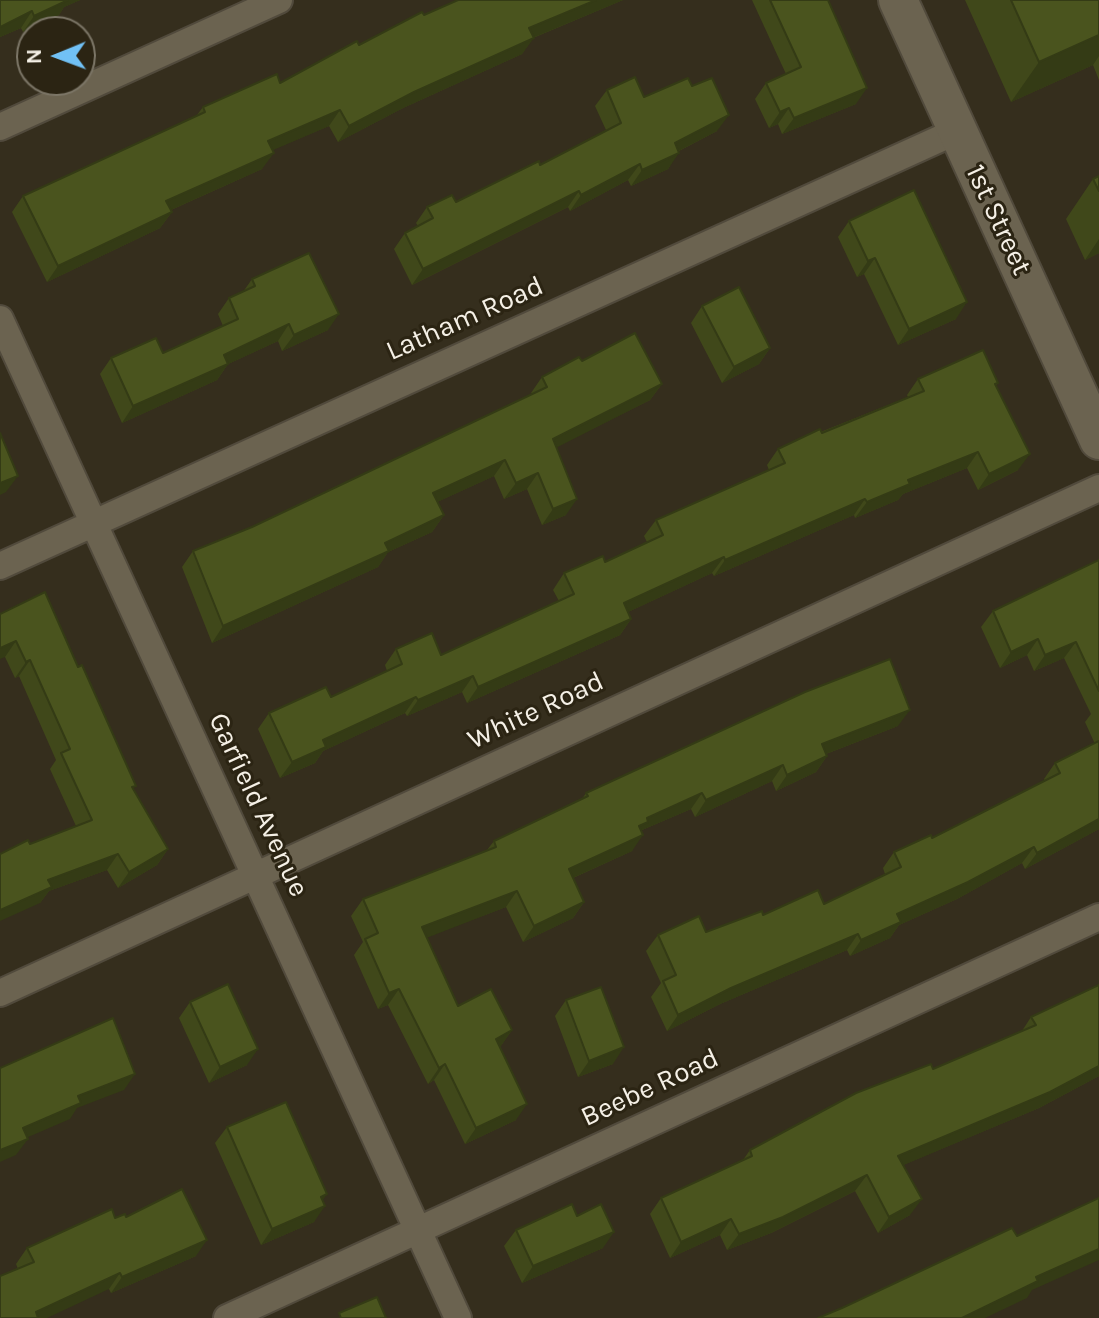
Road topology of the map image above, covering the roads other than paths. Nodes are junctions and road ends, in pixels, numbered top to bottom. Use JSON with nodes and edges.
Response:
{"nodes":[{"id":1,"x":279,"y":0,"type":"edge"},
{"id":2,"x":898,"y":0,"type":"edge"},
{"id":3,"x":0,"y":127,"type":"edge"},
{"id":4,"x":957,"y":131,"type":"junction"},
{"id":5,"x":0,"y":319,"type":"edge"},
{"id":6,"x":1099,"y":440,"type":"edge"},
{"id":7,"x":1099,"y":488,"type":"edge"},
{"id":8,"x":93,"y":524,"type":"junction"},
{"id":9,"x":0,"y":566,"type":"edge"},
{"id":10,"x":255,"y":876,"type":"junction"},
{"id":11,"x":1099,"y":917,"type":"edge"},
{"id":12,"x":0,"y":993,"type":"edge"},
{"id":13,"x":418,"y":1230,"type":"junction"},
{"id":14,"x":227,"y":1318,"type":"edge"},
{"id":15,"x":458,"y":1318,"type":"edge"}],
"edges":[{"from":1,"to":3,"type":"street"},
{"from":2,"to":4,"type":"street","name":"1st Street"},
{"from":4,"to":6,"type":"street","name":"1st Street"},
{"from":4,"to":8,"type":"street","name":"Latham Road"},
{"from":5,"to":8,"type":"street","name":"Garfield Avenue"},
{"from":7,"to":10,"type":"street","name":"White Road"},
{"from":8,"to":9,"type":"street","name":"Latham Road"},
{"from":8,"to":10,"type":"street","name":"Garfield Avenue"},
{"from":10,"to":12,"type":"street","name":"White Road"},
{"from":10,"to":13,"type":"street","name":"Garfield Avenue"},
{"from":11,"to":13,"type":"street","name":"Beebe Road"},
{"from":13,"to":14,"type":"street","name":"Beebe Road"},
{"from":13,"to":15,"type":"street","name":"Garfield Avenue"}]}
